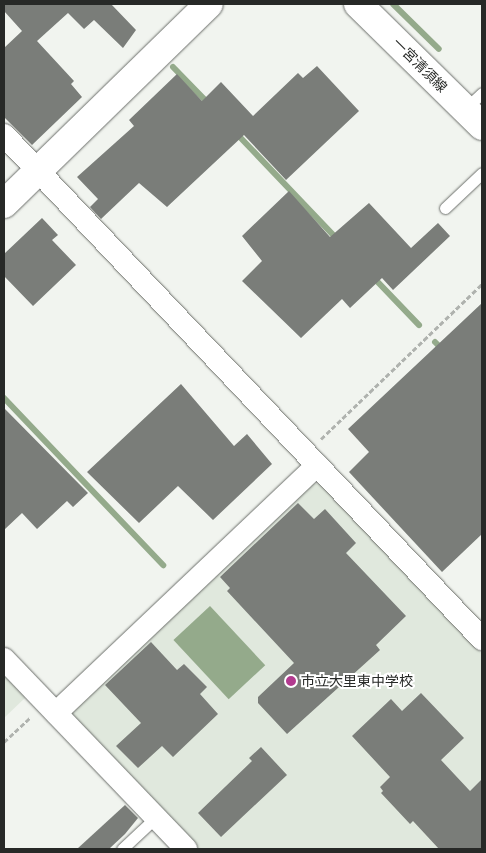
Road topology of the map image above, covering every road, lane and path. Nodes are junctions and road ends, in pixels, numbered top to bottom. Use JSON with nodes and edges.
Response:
{"nodes":[{"id":1,"x":209,"y":4,"type":"edge"},
{"id":2,"x":358,"y":4,"type":"edge"},
{"id":3,"x":476,"y":109,"type":"edge"},
{"id":4,"x":4,"y":135,"type":"edge"},
{"id":5,"x":38,"y":171,"type":"junction"},
{"id":6,"x":482,"y":173,"type":"edge"},
{"id":7,"x":4,"y":204,"type":"edge"},
{"id":8,"x":445,"y":208,"type":"dead end"},
{"id":9,"x":482,"y":284,"type":"edge"},
{"id":10,"x":312,"y":459,"type":"junction"},
{"id":11,"x":482,"y":639,"type":"edge"},
{"id":12,"x":4,"y":659,"type":"edge"},
{"id":13,"x":52,"y":710,"type":"junction"},
{"id":14,"x":4,"y":742,"type":"edge"},
{"id":15,"x":156,"y":818,"type":"junction"},
{"id":16,"x":122,"y":849,"type":"edge"},
{"id":17,"x":186,"y":849,"type":"edge"}],
"edges":[{"from":1,"to":5,"type":"street"},
{"from":2,"to":3,"type":"street","name":"一宮清須線"},
{"from":4,"to":5,"type":"street"},
{"from":5,"to":7,"type":"street"},
{"from":5,"to":10,"type":"street"},
{"from":6,"to":8,"type":"lane"},
{"from":9,"to":10,"type":"path"},
{"from":10,"to":11,"type":"street"},
{"from":10,"to":13,"type":"street"},
{"from":12,"to":13,"type":"street"},
{"from":13,"to":14,"type":"path"},
{"from":13,"to":15,"type":"street"},
{"from":15,"to":16,"type":"lane"},
{"from":15,"to":17,"type":"street"}]}
